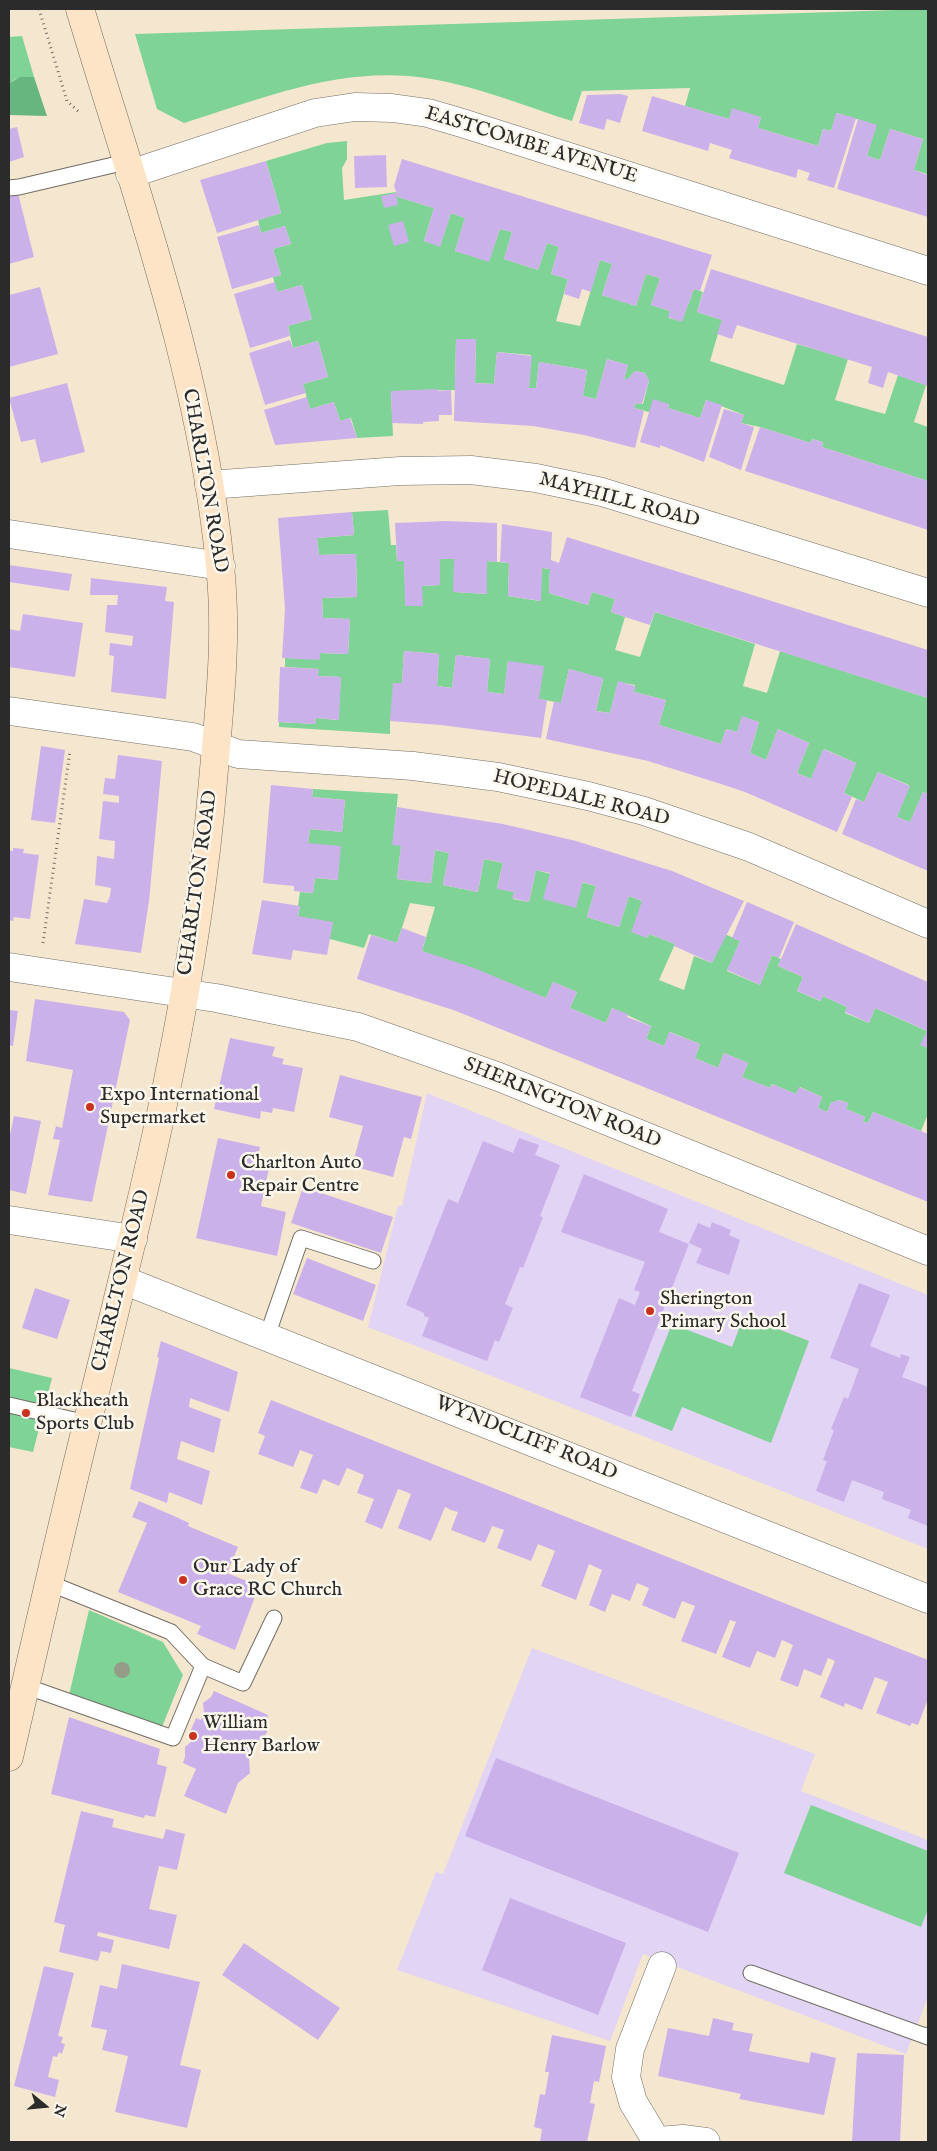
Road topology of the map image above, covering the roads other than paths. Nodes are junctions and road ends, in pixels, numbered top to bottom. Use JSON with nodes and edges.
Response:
{"nodes":[{"id":1,"x":80,"y":9,"type":"edge"},
{"id":2,"x":128,"y":168,"type":"junction"},
{"id":3,"x":9,"y":188,"type":"edge"},
{"id":4,"x":928,"y":271,"type":"edge"},
{"id":5,"x":209,"y":485,"type":"junction"},
{"id":6,"x":9,"y":534,"type":"edge"},
{"id":7,"x":220,"y":566,"type":"junction"},
{"id":8,"x":928,"y":593,"type":"edge"},
{"id":9,"x":9,"y":711,"type":"edge"},
{"id":10,"x":216,"y":746,"type":"junction"},
{"id":11,"x":928,"y":924,"type":"edge"},
{"id":12,"x":9,"y":967,"type":"edge"},
{"id":13,"x":185,"y":993,"type":"junction"},
{"id":14,"x":9,"y":1220,"type":"edge"},
{"id":15,"x":133,"y":1239,"type":"junction"},
{"id":16,"x":928,"y":1252,"type":"edge"},
{"id":17,"x":372,"y":1261,"type":"dead end"},
{"id":18,"x":123,"y":1280,"type":"junction"},
{"id":19,"x":267,"y":1336,"type":"junction"},
{"id":20,"x":9,"y":1405,"type":"edge"},
{"id":21,"x":87,"y":1423,"type":"junction"},
{"id":22,"x":49,"y":1583,"type":"junction"},
{"id":23,"x":928,"y":1599,"type":"edge"},
{"id":24,"x":274,"y":1618,"type":"dead end"},
{"id":25,"x":203,"y":1666,"type":"junction"},
{"id":26,"x":25,"y":1686,"type":"junction"},
{"id":27,"x":9,"y":1757,"type":"edge"},
{"id":28,"x":662,"y":1966,"type":"dead end"},
{"id":29,"x":751,"y":1972,"type":"dead end"},
{"id":30,"x":928,"y":2035,"type":"edge"},
{"id":31,"x":658,"y":2142,"type":"edge"},
{"id":32,"x":706,"y":2142,"type":"edge"}],
"edges":[{"from":1,"to":2,"type":"main road","name":"CHARLTON ROAD"},
{"from":2,"to":3,"type":"lane"},
{"from":2,"to":4,"type":"street","name":"EASTCOMBE AVENUE"},
{"from":2,"to":5,"type":"main road","name":"CHARLTON ROAD"},
{"from":5,"to":7,"type":"main road","name":"CHARLTON ROAD"},
{"from":5,"to":8,"type":"street","name":"MAYHILL ROAD"},
{"from":6,"to":7,"type":"street"},
{"from":7,"to":10,"type":"main road","name":"CHARLTON ROAD"},
{"from":9,"to":10,"type":"street","name":"HOPEDALE ROAD"},
{"from":10,"to":11,"type":"street","name":"HOPEDALE ROAD"},
{"from":10,"to":13,"type":"main road","name":"CHARLTON ROAD"},
{"from":12,"to":13,"type":"street","name":"SHERINGTON ROAD"},
{"from":13,"to":15,"type":"main road","name":"CHARLTON ROAD"},
{"from":13,"to":16,"type":"street","name":"SHERINGTON ROAD"},
{"from":14,"to":15,"type":"street"},
{"from":15,"to":18,"type":"main road","name":"CHARLTON ROAD"},
{"from":17,"to":19,"type":"lane"},
{"from":18,"to":19,"type":"street","name":"WYNDCLIFF ROAD"},
{"from":18,"to":21,"type":"main road","name":"CHARLTON ROAD"},
{"from":19,"to":23,"type":"street","name":"WYNDCLIFF ROAD"},
{"from":20,"to":21,"type":"lane"},
{"from":21,"to":22,"type":"main road","name":"CHARLTON ROAD"},
{"from":22,"to":25,"type":"lane"},
{"from":22,"to":26,"type":"main road","name":"CHARLTON ROAD"},
{"from":24,"to":25,"type":"lane"},
{"from":25,"to":26,"type":"lane"},
{"from":26,"to":27,"type":"main road","name":"CHARLTON ROAD"},
{"from":28,"to":31,"type":"street"},
{"from":29,"to":30,"type":"lane"},
{"from":31,"to":32,"type":"street"}]}
